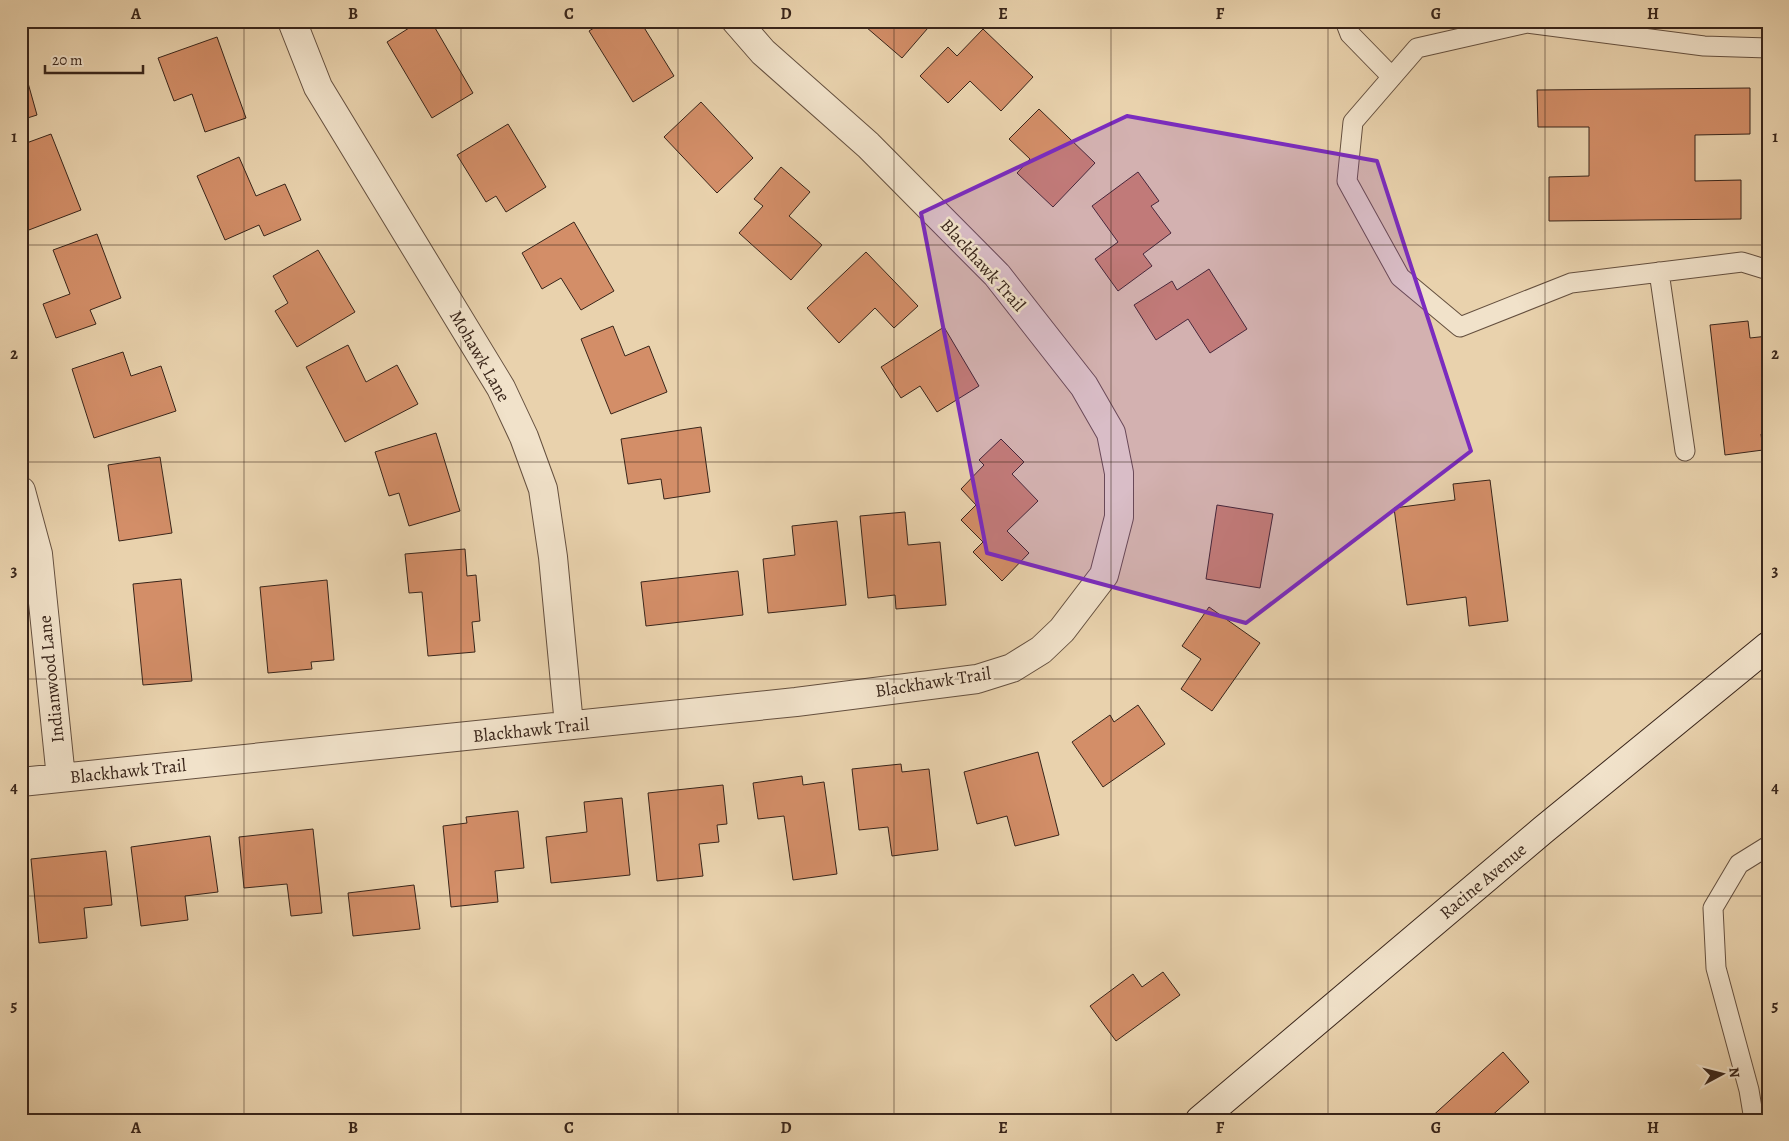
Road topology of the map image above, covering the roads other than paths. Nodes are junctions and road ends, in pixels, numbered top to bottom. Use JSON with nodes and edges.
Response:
{"nodes":[{"id":1,"x":292,"y":21,"type":"edge"},
{"id":2,"x":736,"y":21,"type":"edge"},
{"id":3,"x":1345,"y":21,"type":"edge"},
{"id":4,"x":1556,"y":24,"type":"edge"},
{"id":5,"x":1768,"y":48,"type":"edge"},
{"id":6,"x":1392,"y":77,"type":"junction"},
{"id":7,"x":1768,"y":270,"type":"edge"},
{"id":8,"x":1659,"y":272,"type":"junction"},
{"id":9,"x":1685,"y":451,"type":"dead end"},
{"id":10,"x":21,"y":491,"type":"edge"},
{"id":11,"x":1768,"y":646,"type":"edge"},
{"id":12,"x":569,"y":725,"type":"junction"},
{"id":13,"x":61,"y":778,"type":"junction"},
{"id":14,"x":21,"y":782,"type":"edge"},
{"id":15,"x":1768,"y":846,"type":"edge"},
{"id":16,"x":1200,"y":1120,"type":"edge"},
{"id":17,"x":1754,"y":1120,"type":"edge"}],
"edges":[{"from":1,"to":12,"type":"street","name":"Mohawk Lane"},
{"from":2,"to":12,"type":"street","name":"Blackhawk Trail"},
{"from":3,"to":6,"type":"lane"},
{"from":4,"to":5,"type":"lane"},
{"from":4,"to":6,"type":"lane"},
{"from":6,"to":8,"type":"lane"},
{"from":7,"to":8,"type":"lane"},
{"from":8,"to":9,"type":"lane"},
{"from":10,"to":13,"type":"street","name":"Indianwood Lane"},
{"from":11,"to":16,"type":"street","name":"Racine Avenue"},
{"from":12,"to":13,"type":"street","name":"Blackhawk Trail"},
{"from":13,"to":14,"type":"street","name":"Blackhawk Trail"},
{"from":15,"to":17,"type":"lane"}]}
